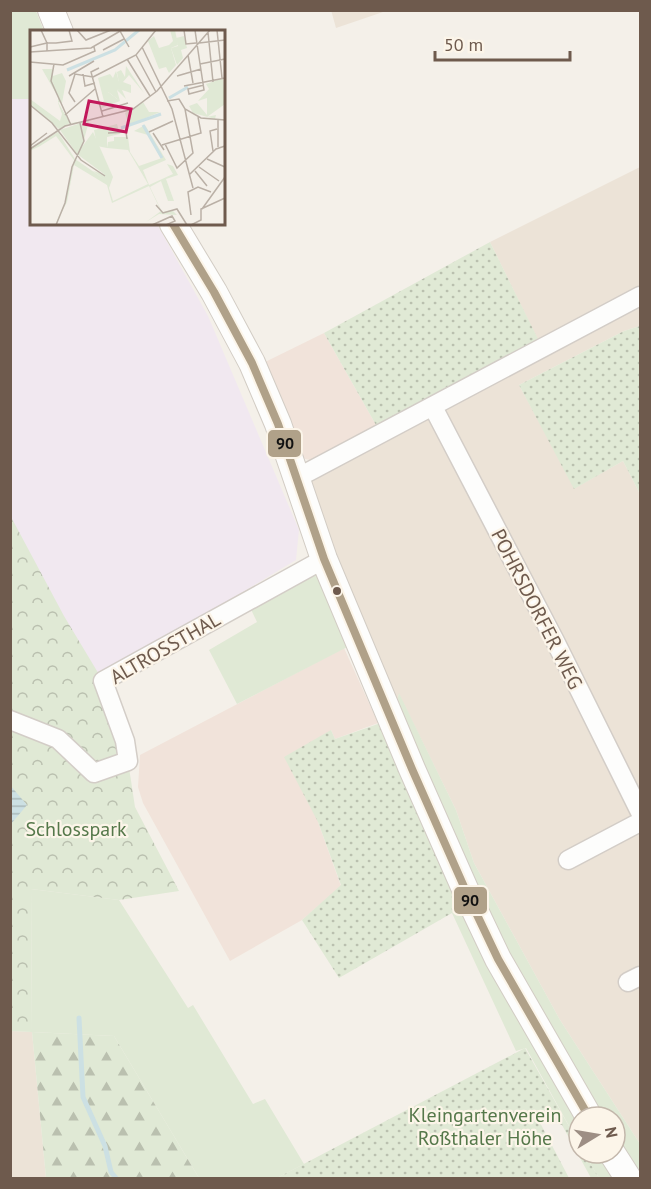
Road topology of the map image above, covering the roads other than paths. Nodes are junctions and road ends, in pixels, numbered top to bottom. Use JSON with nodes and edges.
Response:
{"nodes":[{"id":1,"x":51,"y":10,"type":"edge"},
{"id":2,"x":59,"y":30,"type":"edge"},
{"id":3,"x":174,"y":225,"type":"edge"},
{"id":4,"x":640,"y":297,"type":"edge"},
{"id":5,"x":433,"y":407,"type":"junction"},
{"id":6,"x":297,"y":478,"type":"junction"},
{"id":7,"x":324,"y":559,"type":"junction"},
{"id":8,"x":10,"y":720,"type":"edge"},
{"id":9,"x":640,"y":812,"type":"edge"},
{"id":10,"x":640,"y":822,"type":"edge"},
{"id":11,"x":568,"y":860,"type":"dead end"},
{"id":12,"x":583,"y":1105,"type":"edge"},
{"id":13,"x":619,"y":1165,"type":"edge"},
{"id":14,"x":628,"y":1179,"type":"edge"}],
"edges":[{"from":1,"to":2,"type":"street"},
{"from":3,"to":6,"type":"street"},
{"from":4,"to":5,"type":"street"},
{"from":5,"to":6,"type":"street"},
{"from":5,"to":9,"type":"street","name":"POHRSDORFER WEG"},
{"from":6,"to":7,"type":"street"},
{"from":7,"to":8,"type":"street","name":"ALTROSSTHAL"},
{"from":7,"to":12,"type":"street"},
{"from":10,"to":11,"type":"street"},
{"from":13,"to":14,"type":"street"}]}
